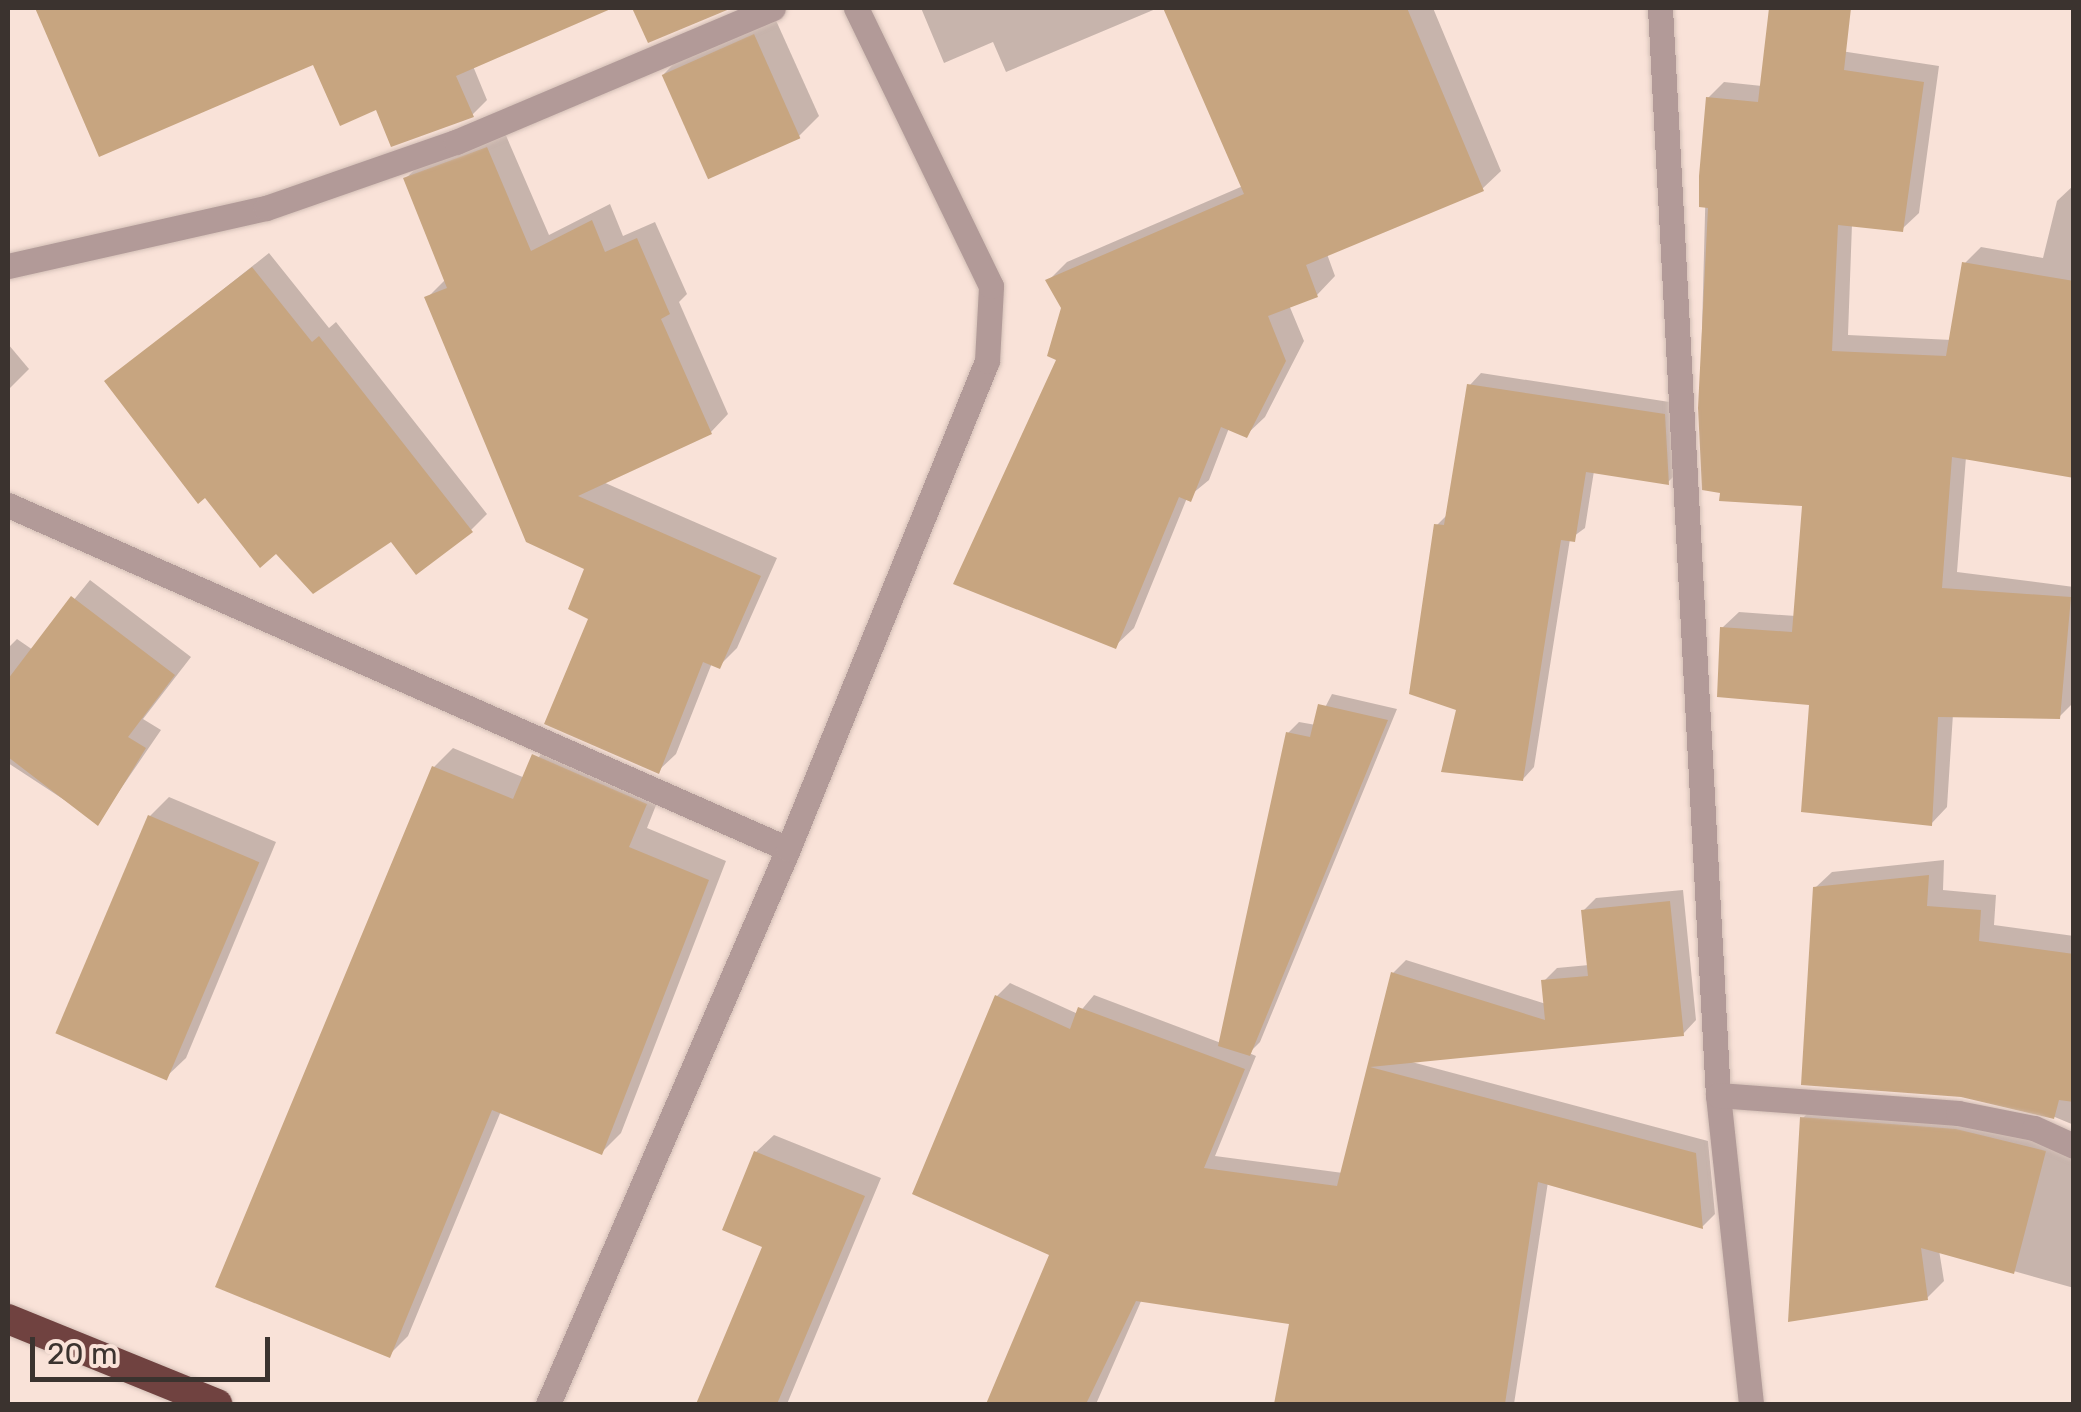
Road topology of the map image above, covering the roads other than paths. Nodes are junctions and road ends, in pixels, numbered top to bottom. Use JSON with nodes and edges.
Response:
{"nodes":[{"id":1,"x":773,"y":8,"type":"edge"},
{"id":2,"x":856,"y":8,"type":"edge"},
{"id":3,"x":1660,"y":8,"type":"edge"},
{"id":4,"x":8,"y":266,"type":"edge"},
{"id":5,"x":8,"y":505,"type":"edge"},
{"id":6,"x":788,"y":849,"type":"junction"},
{"id":7,"x":1718,"y":1094,"type":"junction"},
{"id":8,"x":2074,"y":1146,"type":"edge"},
{"id":9,"x":8,"y":1319,"type":"edge"},
{"id":10,"x":217,"y":1404,"type":"edge"},
{"id":11,"x":548,"y":1404,"type":"edge"},
{"id":12,"x":1751,"y":1404,"type":"edge"}],
"edges":[{"from":1,"to":4,"type":"street"},
{"from":2,"to":6,"type":"street"},
{"from":3,"to":7,"type":"street"},
{"from":5,"to":6,"type":"street"},
{"from":6,"to":11,"type":"street"},
{"from":7,"to":8,"type":"street"},
{"from":7,"to":12,"type":"street"},
{"from":9,"to":10,"type":"highway"}]}
